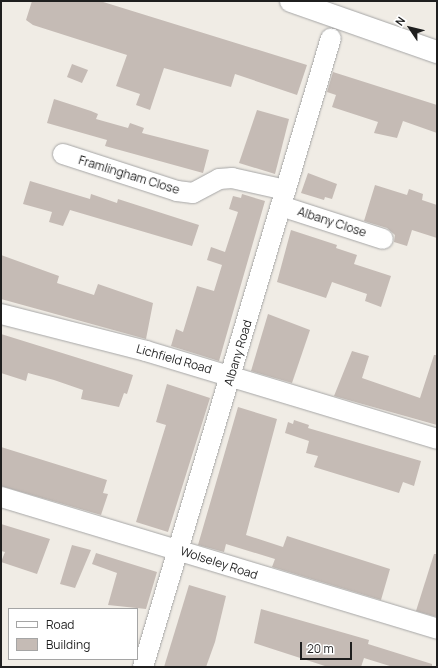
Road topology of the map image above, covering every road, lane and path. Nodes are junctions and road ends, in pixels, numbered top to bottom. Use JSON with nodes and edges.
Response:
{"nodes":[{"id":1,"x":290,"y":1,"type":"edge"},
{"id":2,"x":331,"y":38,"type":"dead end"},
{"id":3,"x":437,"y":52,"type":"edge"},
{"id":4,"x":63,"y":154,"type":"dead end"},
{"id":5,"x":284,"y":198,"type":"junction"},
{"id":6,"x":383,"y":239,"type":"dead end"},
{"id":7,"x":1,"y":314,"type":"edge"},
{"id":8,"x":231,"y":376,"type":"junction"},
{"id":9,"x":437,"y":439,"type":"edge"},
{"id":10,"x":1,"y":497,"type":"edge"},
{"id":11,"x":179,"y":550,"type":"junction"},
{"id":12,"x":437,"y":629,"type":"edge"},
{"id":13,"x":143,"y":667,"type":"edge"}],
"edges":[{"from":1,"to":3,"type":"street"},
{"from":2,"to":5,"type":"street","name":"Albany Road"},
{"from":4,"to":5,"type":"street","name":"Framlingham Close"},
{"from":5,"to":6,"type":"street","name":"Albany Close"},
{"from":5,"to":8,"type":"street","name":"Albany Road"},
{"from":7,"to":8,"type":"street","name":"Lichfield Road"},
{"from":8,"to":9,"type":"street","name":"Lichfield Road"},
{"from":8,"to":11,"type":"street","name":"Albany Road"},
{"from":10,"to":11,"type":"street","name":"Wolseley Road"},
{"from":11,"to":12,"type":"street","name":"Wolseley Road"},
{"from":11,"to":13,"type":"street","name":"Albany Road"}]}
